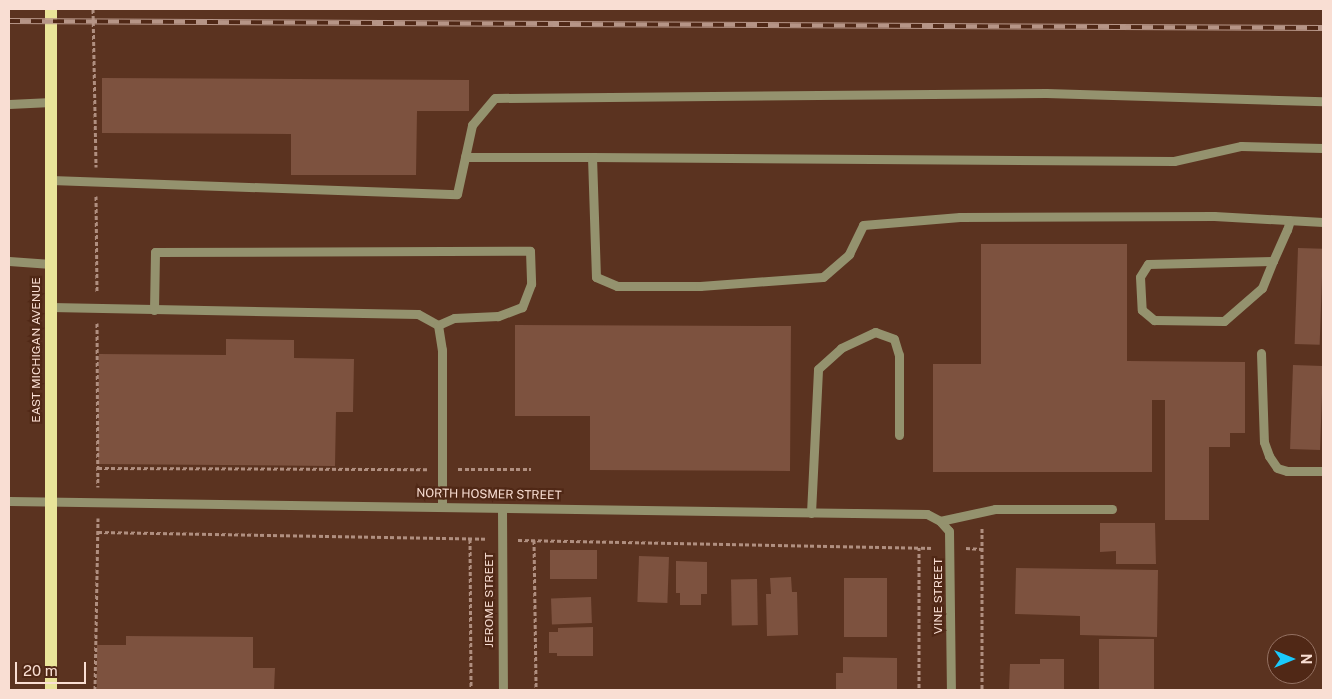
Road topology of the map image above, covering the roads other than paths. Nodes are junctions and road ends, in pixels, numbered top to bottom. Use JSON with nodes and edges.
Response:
{"nodes":[{"id":1,"x":50,"y":9,"type":"edge"},
{"id":2,"x":1323,"y":101,"type":"edge"},
{"id":3,"x":50,"y":102,"type":"junction"},
{"id":4,"x":9,"y":104,"type":"edge"},
{"id":5,"x":1323,"y":148,"type":"edge"},
{"id":6,"x":465,"y":156,"type":"junction"},
{"id":7,"x":592,"y":157,"type":"junction"},
{"id":8,"x":50,"y":180,"type":"junction"},
{"id":9,"x":1290,"y":220,"type":"junction"},
{"id":10,"x":1323,"y":222,"type":"edge"},
{"id":11,"x":9,"y":261,"type":"edge"},
{"id":12,"x":1274,"y":261,"type":"junction"},
{"id":13,"x":50,"y":264,"type":"junction"},
{"id":14,"x":51,"y":307,"type":"junction"},
{"id":15,"x":154,"y":310,"type":"junction"},
{"id":16,"x":438,"y":325,"type":"junction"},
{"id":17,"x":1261,"y":353,"type":"dead end"},
{"id":18,"x":899,"y":435,"type":"dead end"},
{"id":19,"x":1323,"y":471,"type":"edge"},
{"id":20,"x":9,"y":501,"type":"edge"},
{"id":21,"x":51,"y":502,"type":"junction"},
{"id":22,"x":442,"y":507,"type":"junction"},
{"id":23,"x":502,"y":509,"type":"junction"},
{"id":24,"x":1112,"y":509,"type":"dead end"},
{"id":25,"x":811,"y":513,"type":"junction"},
{"id":26,"x":940,"y":521,"type":"junction"},
{"id":27,"x":51,"y":690,"type":"edge"},
{"id":28,"x":503,"y":690,"type":"edge"},
{"id":29,"x":951,"y":690,"type":"edge"}],
"edges":[{"from":1,"to":3,"type":"main road","name":"EAST MICHIGAN AVENUE"},
{"from":2,"to":6,"type":"street"},
{"from":3,"to":4,"type":"street"},
{"from":3,"to":8,"type":"main road","name":"EAST MICHIGAN AVENUE"},
{"from":5,"to":7,"type":"street"},
{"from":6,"to":7,"type":"street"},
{"from":6,"to":8,"type":"street"},
{"from":7,"to":9,"type":"street"},
{"from":8,"to":13,"type":"main road","name":"EAST MICHIGAN AVENUE"},
{"from":9,"to":10,"type":"street"},
{"from":9,"to":12,"type":"street"},
{"from":11,"to":13,"type":"street"},
{"from":12,"to":12,"type":"street"},
{"from":13,"to":14,"type":"main road","name":"EAST MICHIGAN AVENUE"},
{"from":14,"to":15,"type":"street"},
{"from":14,"to":21,"type":"main road","name":"EAST MICHIGAN AVENUE"},
{"from":15,"to":16,"type":"street"},
{"from":15,"to":16,"type":"street"},
{"from":16,"to":22,"type":"street"},
{"from":17,"to":19,"type":"street"},
{"from":18,"to":25,"type":"street"},
{"from":20,"to":21,"type":"street","name":"NORTH HOSMER STREET"},
{"from":21,"to":22,"type":"street","name":"NORTH HOSMER STREET"},
{"from":21,"to":27,"type":"main road","name":"EAST MICHIGAN AVENUE"},
{"from":22,"to":23,"type":"street","name":"NORTH HOSMER STREET"},
{"from":23,"to":25,"type":"street","name":"NORTH HOSMER STREET"},
{"from":23,"to":28,"type":"street","name":"JEROME STREET"},
{"from":24,"to":26,"type":"street"},
{"from":25,"to":26,"type":"street","name":"NORTH HOSMER STREET"},
{"from":26,"to":29,"type":"street","name":"VINE STREET"}]}
